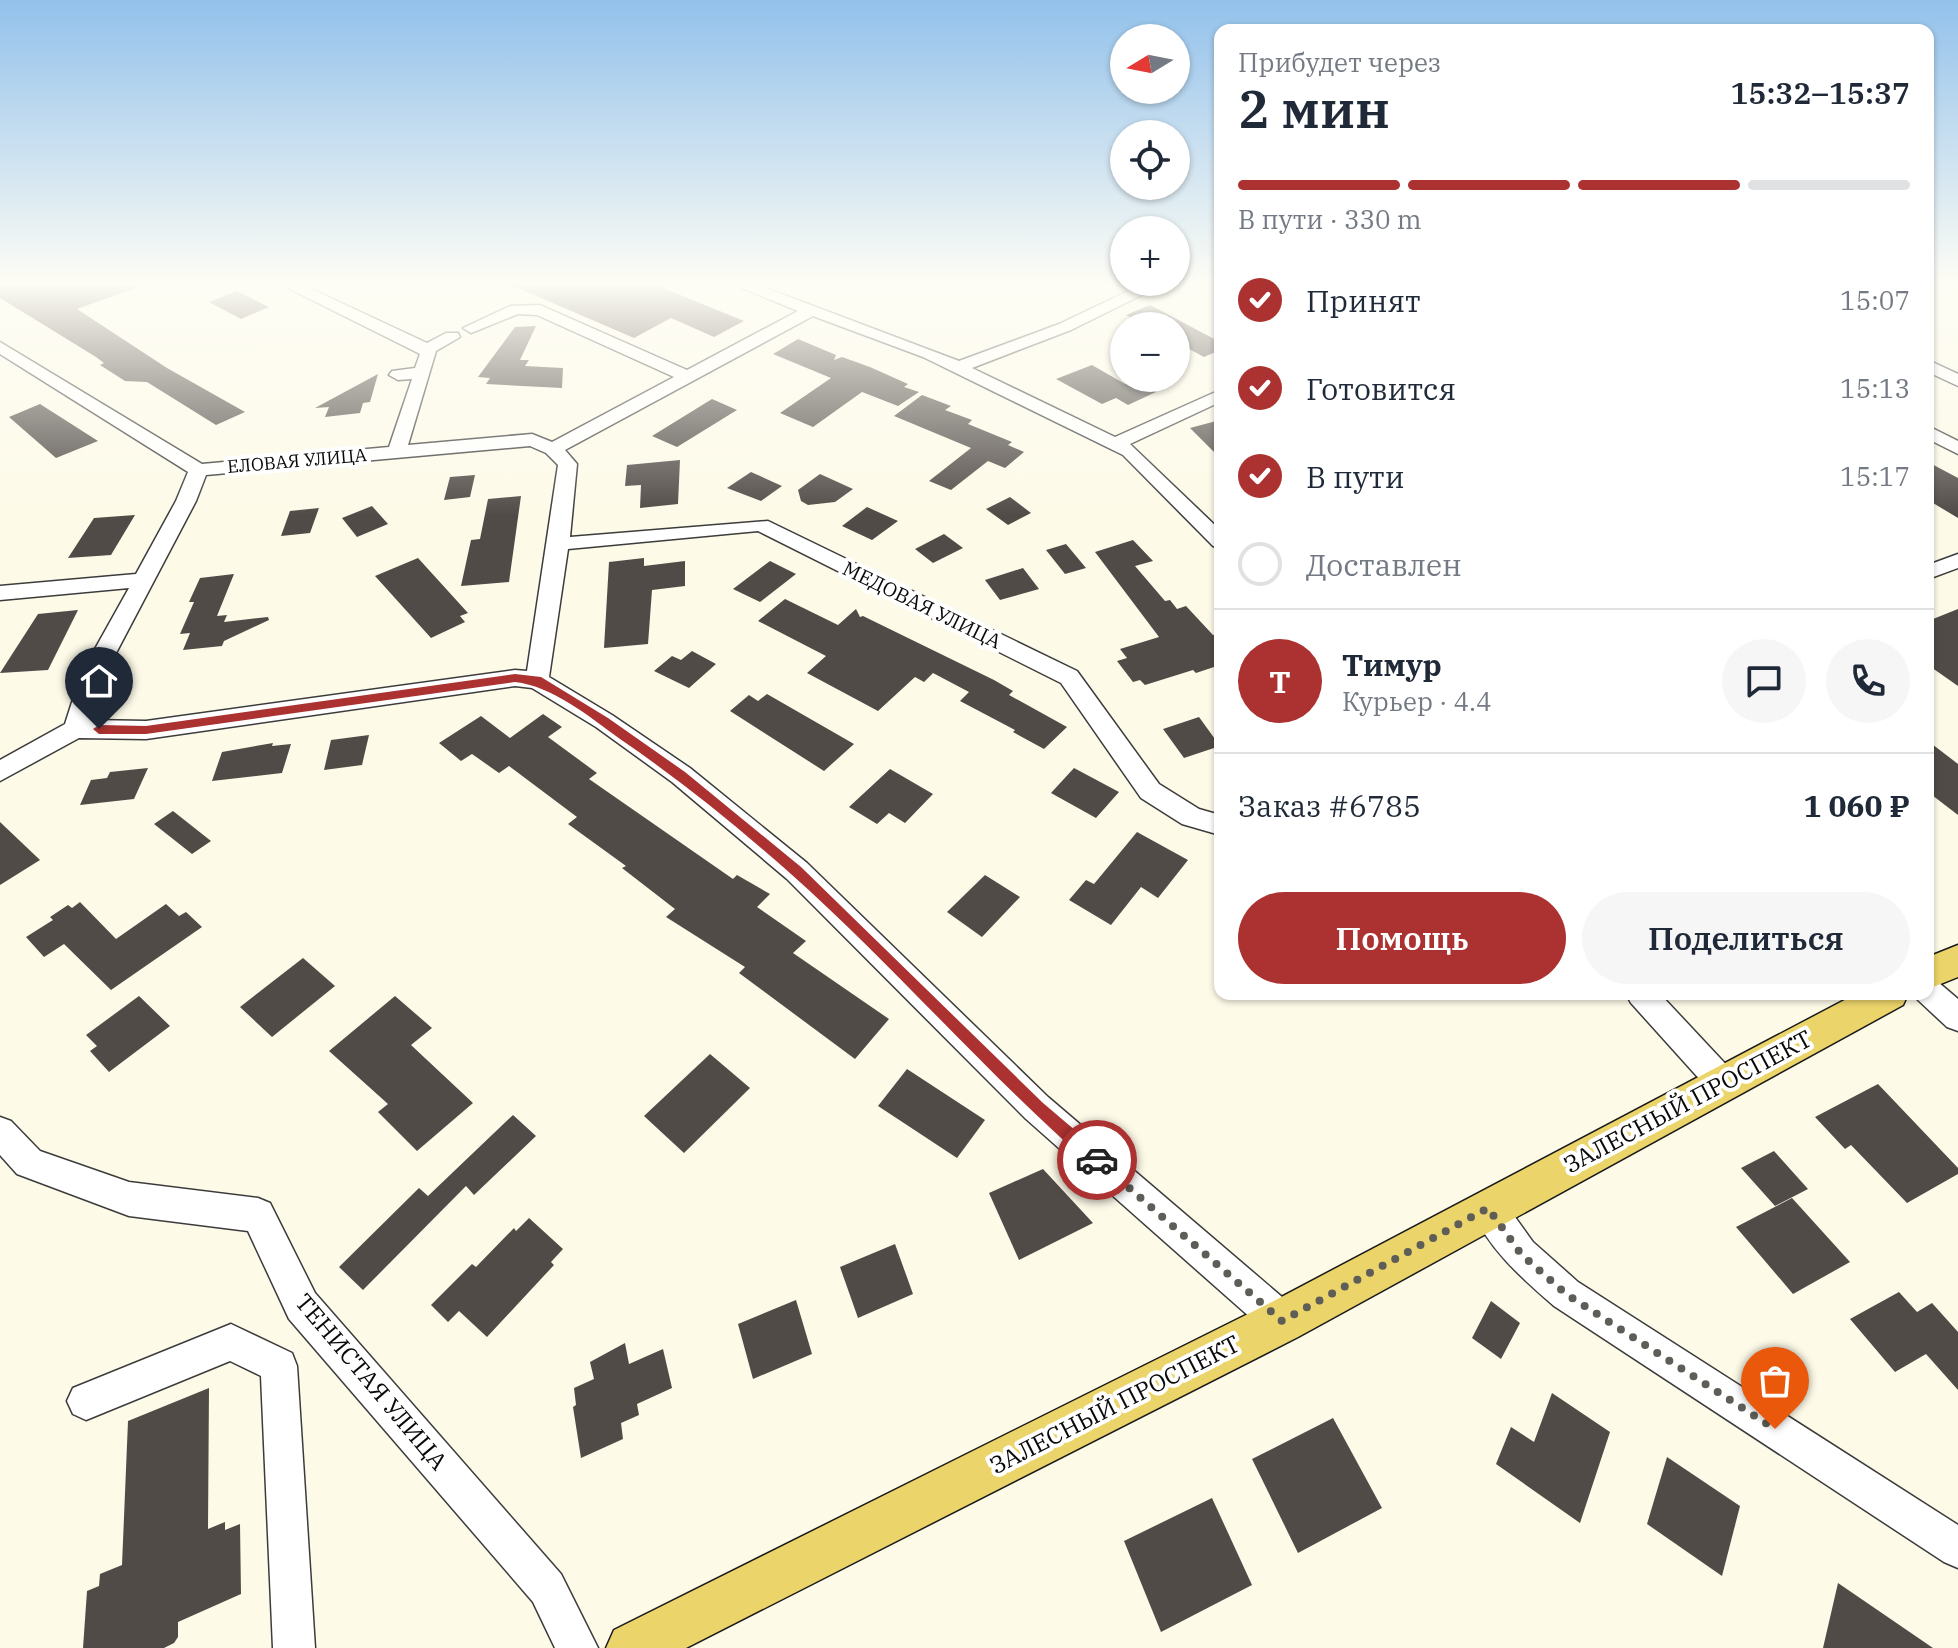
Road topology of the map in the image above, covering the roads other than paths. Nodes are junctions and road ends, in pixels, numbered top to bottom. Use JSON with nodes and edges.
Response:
{"nodes":[{"id":1,"x":24,"y":362,"type":"edge"},
{"id":2,"x":426,"y":362,"type":"edge"},
{"id":3,"x":654,"y":362,"type":"edge"},
{"id":4,"x":719,"y":362,"type":"edge"},
{"id":5,"x":947,"y":362,"type":"edge"},
{"id":6,"x":972,"y":362,"type":"edge"},
{"id":7,"x":958,"y":367,"type":"junction"},
{"id":8,"x":1934,"y":368,"type":"edge"},
{"id":9,"x":423,"y":373,"type":"junction"},
{"id":10,"x":398,"y":375,"type":"dead end"},
{"id":11,"x":690,"y":378,"type":"junction"},
{"id":12,"x":1958,"y":381,"type":"edge"},
{"id":13,"x":415,"y":398,"type":"junction"},
{"id":14,"x":1214,"y":398,"type":"edge"},
{"id":15,"x":389,"y":399,"type":"dead end"},
{"id":16,"x":1934,"y":435,"type":"edge"},
{"id":17,"x":1115,"y":444,"type":"junction"},
{"id":18,"x":1958,"y":448,"type":"edge"},
{"id":19,"x":553,"y":449,"type":"junction"},
{"id":20,"x":397,"y":452,"type":"junction"},
{"id":21,"x":198,"y":470,"type":"junction"},
{"id":22,"x":1214,"y":536,"type":"edge"},
{"id":23,"x":559,"y":544,"type":"junction"},
{"id":24,"x":1958,"y":561,"type":"edge"},
{"id":25,"x":1934,"y":570,"type":"edge"},
{"id":26,"x":141,"y":580,"type":"junction"},
{"id":27,"x":0,"y":593,"type":"edge"},
{"id":28,"x":537,"y":680,"type":"junction"},
{"id":29,"x":75,"y":729,"type":"junction"},
{"id":30,"x":0,"y":772,"type":"edge"},
{"id":31,"x":1214,"y":823,"type":"edge"},
{"id":32,"x":1958,"y":960,"type":"edge"},
{"id":33,"x":1934,"y":971,"type":"edge"},
{"id":34,"x":1934,"y":996,"type":"edge"},
{"id":35,"x":1647,"y":1000,"type":"edge"},
{"id":36,"x":1879,"y":1000,"type":"edge"},
{"id":37,"x":1958,"y":1018,"type":"edge"},
{"id":38,"x":1723,"y":1083,"type":"junction"},
{"id":39,"x":0,"y":1132,"type":"edge"},
{"id":40,"x":1488,"y":1208,"type":"junction"},
{"id":41,"x":1282,"y":1321,"type":"junction"},
{"id":42,"x":86,"y":1401,"type":"dead end"},
{"id":43,"x":1958,"y":1548,"type":"edge"},
{"id":44,"x":677,"y":1637,"type":"edge"},
{"id":45,"x":294,"y":1648,"type":"edge"},
{"id":46,"x":577,"y":1648,"type":"edge"},
{"id":47,"x":632,"y":1648,"type":"edge"}],
"edges":[{"from":1,"to":21,"type":"street"},
{"from":2,"to":9,"type":"street"},
{"from":3,"to":11,"type":"street"},
{"from":4,"to":11,"type":"street"},
{"from":5,"to":7,"type":"street"},
{"from":6,"to":7,"type":"street"},
{"from":7,"to":17,"type":"street"},
{"from":8,"to":12,"type":"street"},
{"from":9,"to":10,"type":"street"},
{"from":9,"to":13,"type":"street"},
{"from":11,"to":19,"type":"street"},
{"from":13,"to":15,"type":"street"},
{"from":13,"to":20,"type":"street"},
{"from":14,"to":17,"type":"street"},
{"from":16,"to":18,"type":"street"},
{"from":17,"to":22,"type":"street"},
{"from":19,"to":20,"type":"street","name":"ЕЛОВАЯ УЛИЦА"},
{"from":19,"to":23,"type":"street"},
{"from":20,"to":21,"type":"street","name":"ЕЛОВАЯ УЛИЦА"},
{"from":21,"to":26,"type":"street"},
{"from":23,"to":28,"type":"street"},
{"from":23,"to":31,"type":"street","name":"МЕДОВАЯ УЛИЦА"},
{"from":24,"to":25,"type":"street"},
{"from":26,"to":27,"type":"street"},
{"from":26,"to":29,"type":"street"},
{"from":28,"to":29,"type":"street"},
{"from":28,"to":41,"type":"street"},
{"from":29,"to":30,"type":"street"},
{"from":32,"to":33,"type":"main road"},
{"from":34,"to":37,"type":"street"},
{"from":35,"to":38,"type":"street"},
{"from":36,"to":38,"type":"main road","name":"ЗАЛЕСНЫЙ ПРОСПЕКТ"},
{"from":38,"to":40,"type":"main road","name":"ЗАЛЕСНЫЙ ПРОСПЕКТ"},
{"from":39,"to":46,"type":"street","name":"ТЕНИСТАЯ УЛИЦА"},
{"from":40,"to":41,"type":"main road","name":"ЗАЛЕСНЫЙ ПРОСПЕКТ"},
{"from":40,"to":43,"type":"street"},
{"from":41,"to":44,"type":"main road","name":"ЗАЛЕСНЫЙ ПРОСПЕКТ"},
{"from":42,"to":45,"type":"street"},
{"from":44,"to":47,"type":"main road","name":"ЗАЛЕСНЫЙ ПРОСПЕКТ"}]}
